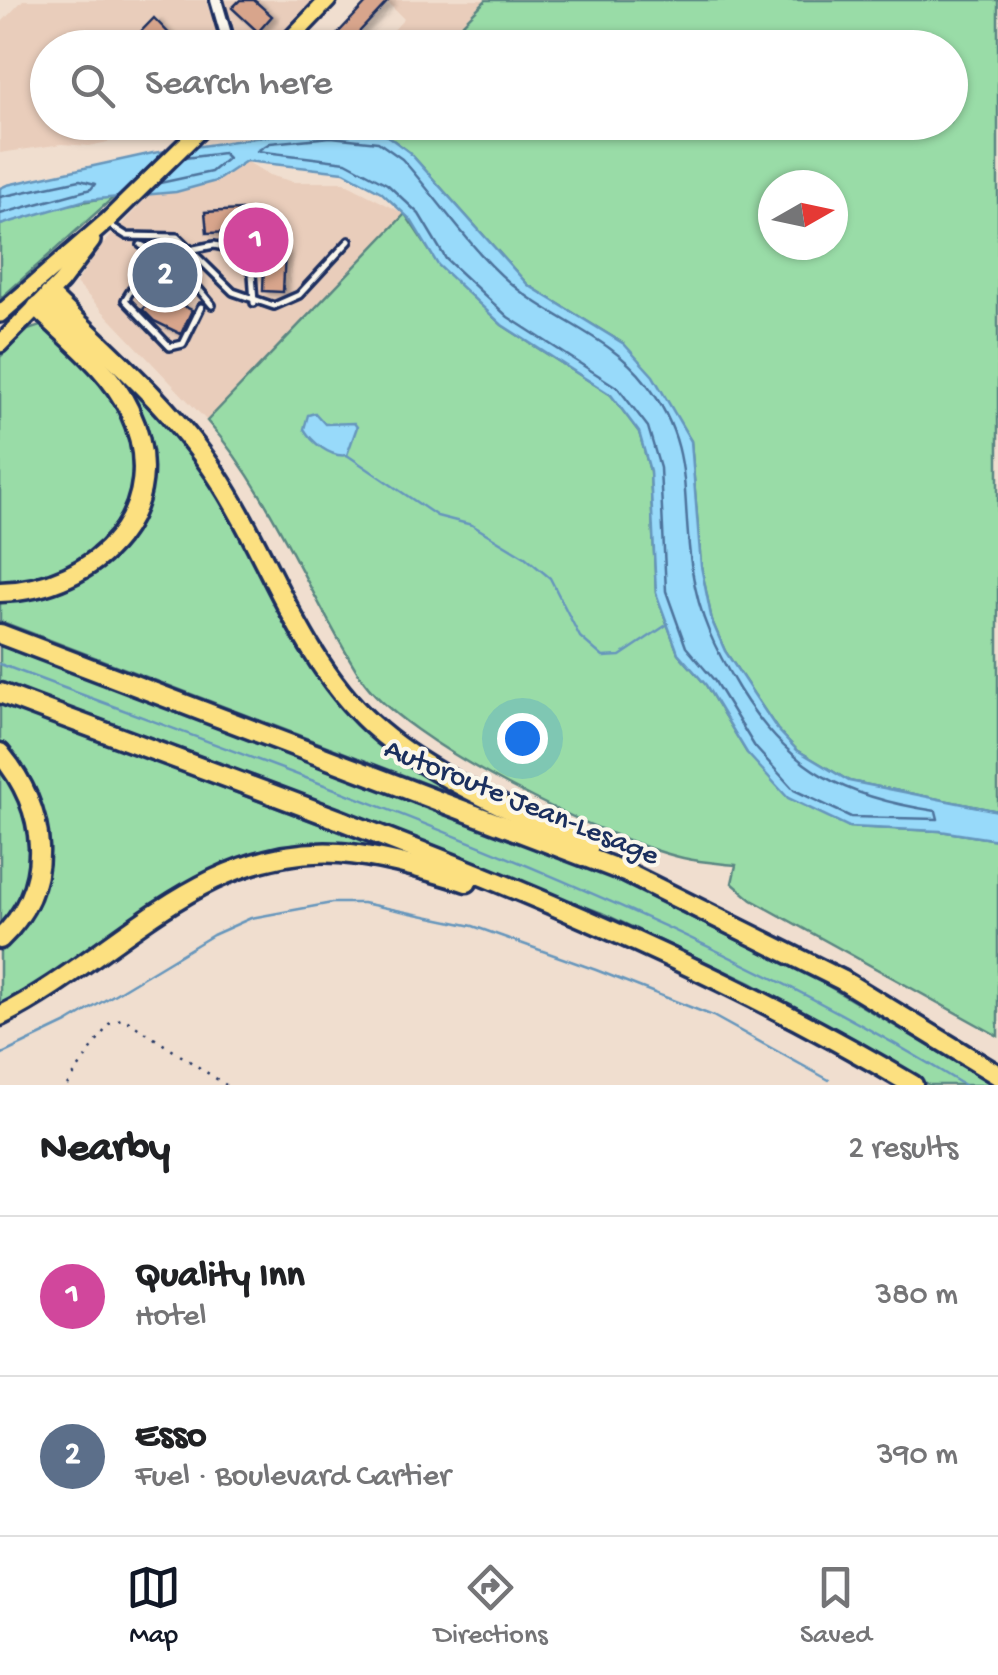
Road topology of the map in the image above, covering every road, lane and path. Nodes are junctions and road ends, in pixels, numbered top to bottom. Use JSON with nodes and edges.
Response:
{"nodes":[{"id":1,"x":216,"y":0,"type":"edge"},
{"id":2,"x":328,"y":0,"type":"edge"},
{"id":3,"x":225,"y":30,"type":"edge"},
{"id":4,"x":299,"y":30,"type":"edge"},
{"id":5,"x":190,"y":140,"type":"edge"},
{"id":6,"x":106,"y":222,"type":"junction"},
{"id":7,"x":349,"y":241,"type":"dead end"},
{"id":8,"x":141,"y":245,"type":"dead end"},
{"id":9,"x":192,"y":250,"type":"junction"},
{"id":10,"x":139,"y":277,"type":"dead end"},
{"id":11,"x":41,"y":295,"type":"junction"},
{"id":12,"x":254,"y":303,"type":"junction"},
{"id":13,"x":212,"y":305,"type":"dead end"},
{"id":14,"x":201,"y":307,"type":"dead end"},
{"id":15,"x":0,"y":314,"type":"edge"},
{"id":16,"x":0,"y":344,"type":"edge"},
{"id":17,"x":0,"y":592,"type":"edge"},
{"id":18,"x":0,"y":634,"type":"edge"},
{"id":19,"x":0,"y":693,"type":"edge"},
{"id":20,"x":0,"y":753,"type":"edge"},
{"id":21,"x":596,"y":923,"type":"junction"},
{"id":22,"x":740,"y":926,"type":"junction"},
{"id":23,"x":0,"y":939,"type":"edge"},
{"id":24,"x":0,"y":1016,"type":"edge"},
{"id":25,"x":998,"y":1075,"type":"edge"},
{"id":26,"x":67,"y":1085,"type":"edge"},
{"id":27,"x":226,"y":1085,"type":"edge"},
{"id":28,"x":913,"y":1085,"type":"edge"}],
"edges":[{"from":1,"to":3,"type":"street"},
{"from":2,"to":4,"type":"main road"},
{"from":5,"to":6,"type":"main road"},
{"from":6,"to":9,"type":"lane"},
{"from":6,"to":11,"type":"main road"},
{"from":7,"to":12,"type":"lane"},
{"from":8,"to":13,"type":"lane"},
{"from":9,"to":12,"type":"lane"},
{"from":9,"to":12,"type":"lane"},
{"from":10,"to":14,"type":"lane"},
{"from":11,"to":15,"type":"main road"},
{"from":11,"to":16,"type":"main road"},
{"from":11,"to":17,"type":"highway"},
{"from":11,"to":22,"type":"highway"},
{"from":18,"to":22,"type":"highway","name":"Autoroute Jean-Lesage"},
{"from":19,"to":21,"type":"highway"},
{"from":20,"to":23,"type":"highway"},
{"from":21,"to":24,"type":"highway"},
{"from":21,"to":28,"type":"highway"},
{"from":22,"to":25,"type":"highway","name":"Autoroute Jean-Lesage"},
{"from":26,"to":27,"type":"path"}]}
